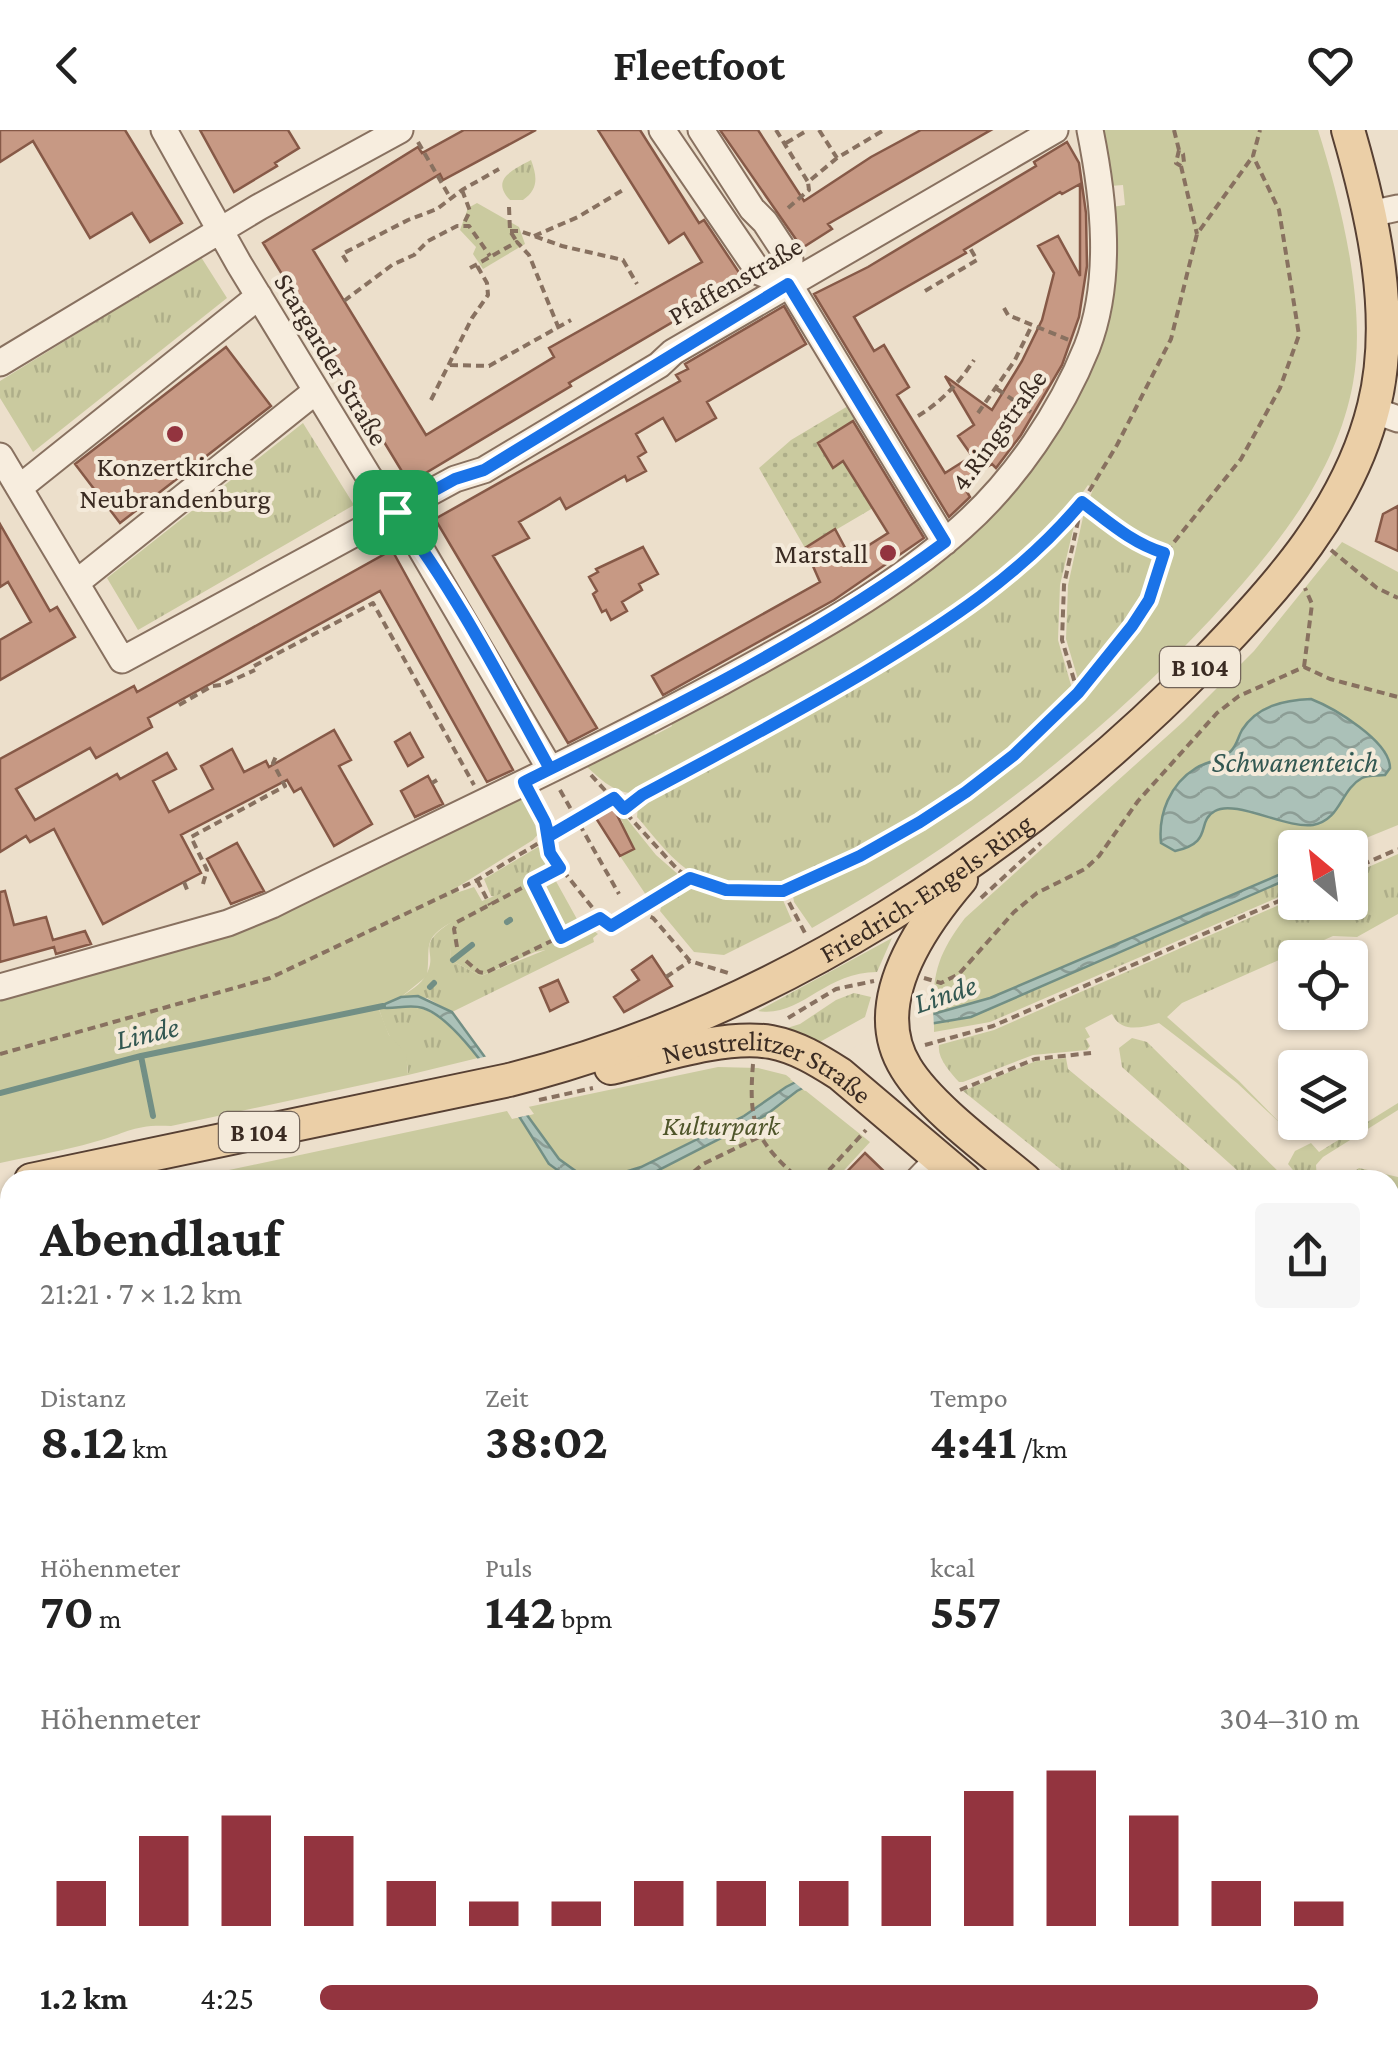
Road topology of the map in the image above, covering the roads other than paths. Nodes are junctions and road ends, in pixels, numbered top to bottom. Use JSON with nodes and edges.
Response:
{"nodes":[{"id":1,"x":164,"y":130,"type":"edge"},
{"id":2,"x":400,"y":130,"type":"edge"},
{"id":3,"x":662,"y":130,"type":"edge"},
{"id":4,"x":701,"y":130,"type":"edge"},
{"id":5,"x":1055,"y":130,"type":"edge"},
{"id":6,"x":1090,"y":130,"type":"edge"},
{"id":7,"x":1348,"y":130,"type":"edge"},
{"id":8,"x":1384,"y":211,"type":"edge"},
{"id":9,"x":775,"y":215,"type":"junction"},
{"id":10,"x":221,"y":230,"type":"junction"},
{"id":11,"x":738,"y":239,"type":"junction"},
{"id":12,"x":777,"y":279,"type":"junction"},
{"id":13,"x":259,"y":296,"type":"junction"},
{"id":14,"x":0,"y":362,"type":"edge"},
{"id":15,"x":316,"y":391,"type":"junction"},
{"id":16,"x":1388,"y":414,"type":"edge"},
{"id":17,"x":0,"y":456,"type":"edge"},
{"id":18,"x":19,"y":488,"type":"junction"},
{"id":19,"x":395,"y":512,"type":"junction"},
{"id":20,"x":945,"y":542,"type":"junction"},
{"id":21,"x":76,"y":582,"type":"junction"},
{"id":22,"x":555,"y":780,"type":"junction"},
{"id":23,"x":980,"y":856,"type":"junction"},
{"id":24,"x":0,"y":987,"type":"edge"},
{"id":25,"x":511,"y":1079,"type":"junction"},
{"id":26,"x":928,"y":1169,"type":"edge"},
{"id":27,"x":79,"y":1170,"type":"edge"},
{"id":28,"x":1013,"y":1170,"type":"edge"}],
"edges":[{"from":1,"to":10,"type":"street","name":"Stargarder Straße"},
{"from":2,"to":10,"type":"street"},
{"from":3,"to":11,"type":"street"},
{"from":4,"to":9,"type":"street"},
{"from":5,"to":12,"type":"street","name":"Pfaffenstraße"},
{"from":6,"to":20,"type":"street","name":"4.Ringstraße"},
{"from":7,"to":8,"type":"main road","name":"Friedrich-Engels-Ring","number":"B 104"},
{"from":8,"to":16,"type":"main road","name":"Friedrich-Engels-Ring","number":"B 104"},
{"from":9,"to":11,"type":"street"},
{"from":9,"to":12,"type":"street"},
{"from":10,"to":13,"type":"street","name":"Stargarder Straße"},
{"from":10,"to":14,"type":"street"},
{"from":11,"to":12,"type":"street"},
{"from":12,"to":19,"type":"street","name":"Pfaffenstraße"},
{"from":12,"to":20,"type":"street"},
{"from":13,"to":15,"type":"street","name":"Stargarder Straße"},
{"from":13,"to":18,"type":"street"},
{"from":15,"to":19,"type":"street","name":"Stargarder Straße"},
{"from":15,"to":21,"type":"street"},
{"from":16,"to":23,"type":"main road","name":"Friedrich-Engels-Ring","number":"B 104"},
{"from":17,"to":18,"type":"street"},
{"from":18,"to":21,"type":"street"},
{"from":19,"to":21,"type":"street","name":"Pfaffenstraße"},
{"from":19,"to":22,"type":"street","name":"Stargarder Straße"},
{"from":20,"to":22,"type":"street","name":"4.Ringstraße"},
{"from":22,"to":24,"type":"street","name":"4.Ringstraße"},
{"from":23,"to":25,"type":"main road","name":"Friedrich-Engels-Ring","number":"B 104"},
{"from":23,"to":28,"type":"main road","name":"Neustrelitzer Straße"},
{"from":25,"to":26,"type":"main road","name":"Neustrelitzer Straße"},
{"from":25,"to":27,"type":"main road","name":"Friedrich-Engels-Ring","number":"B 104"}]}
